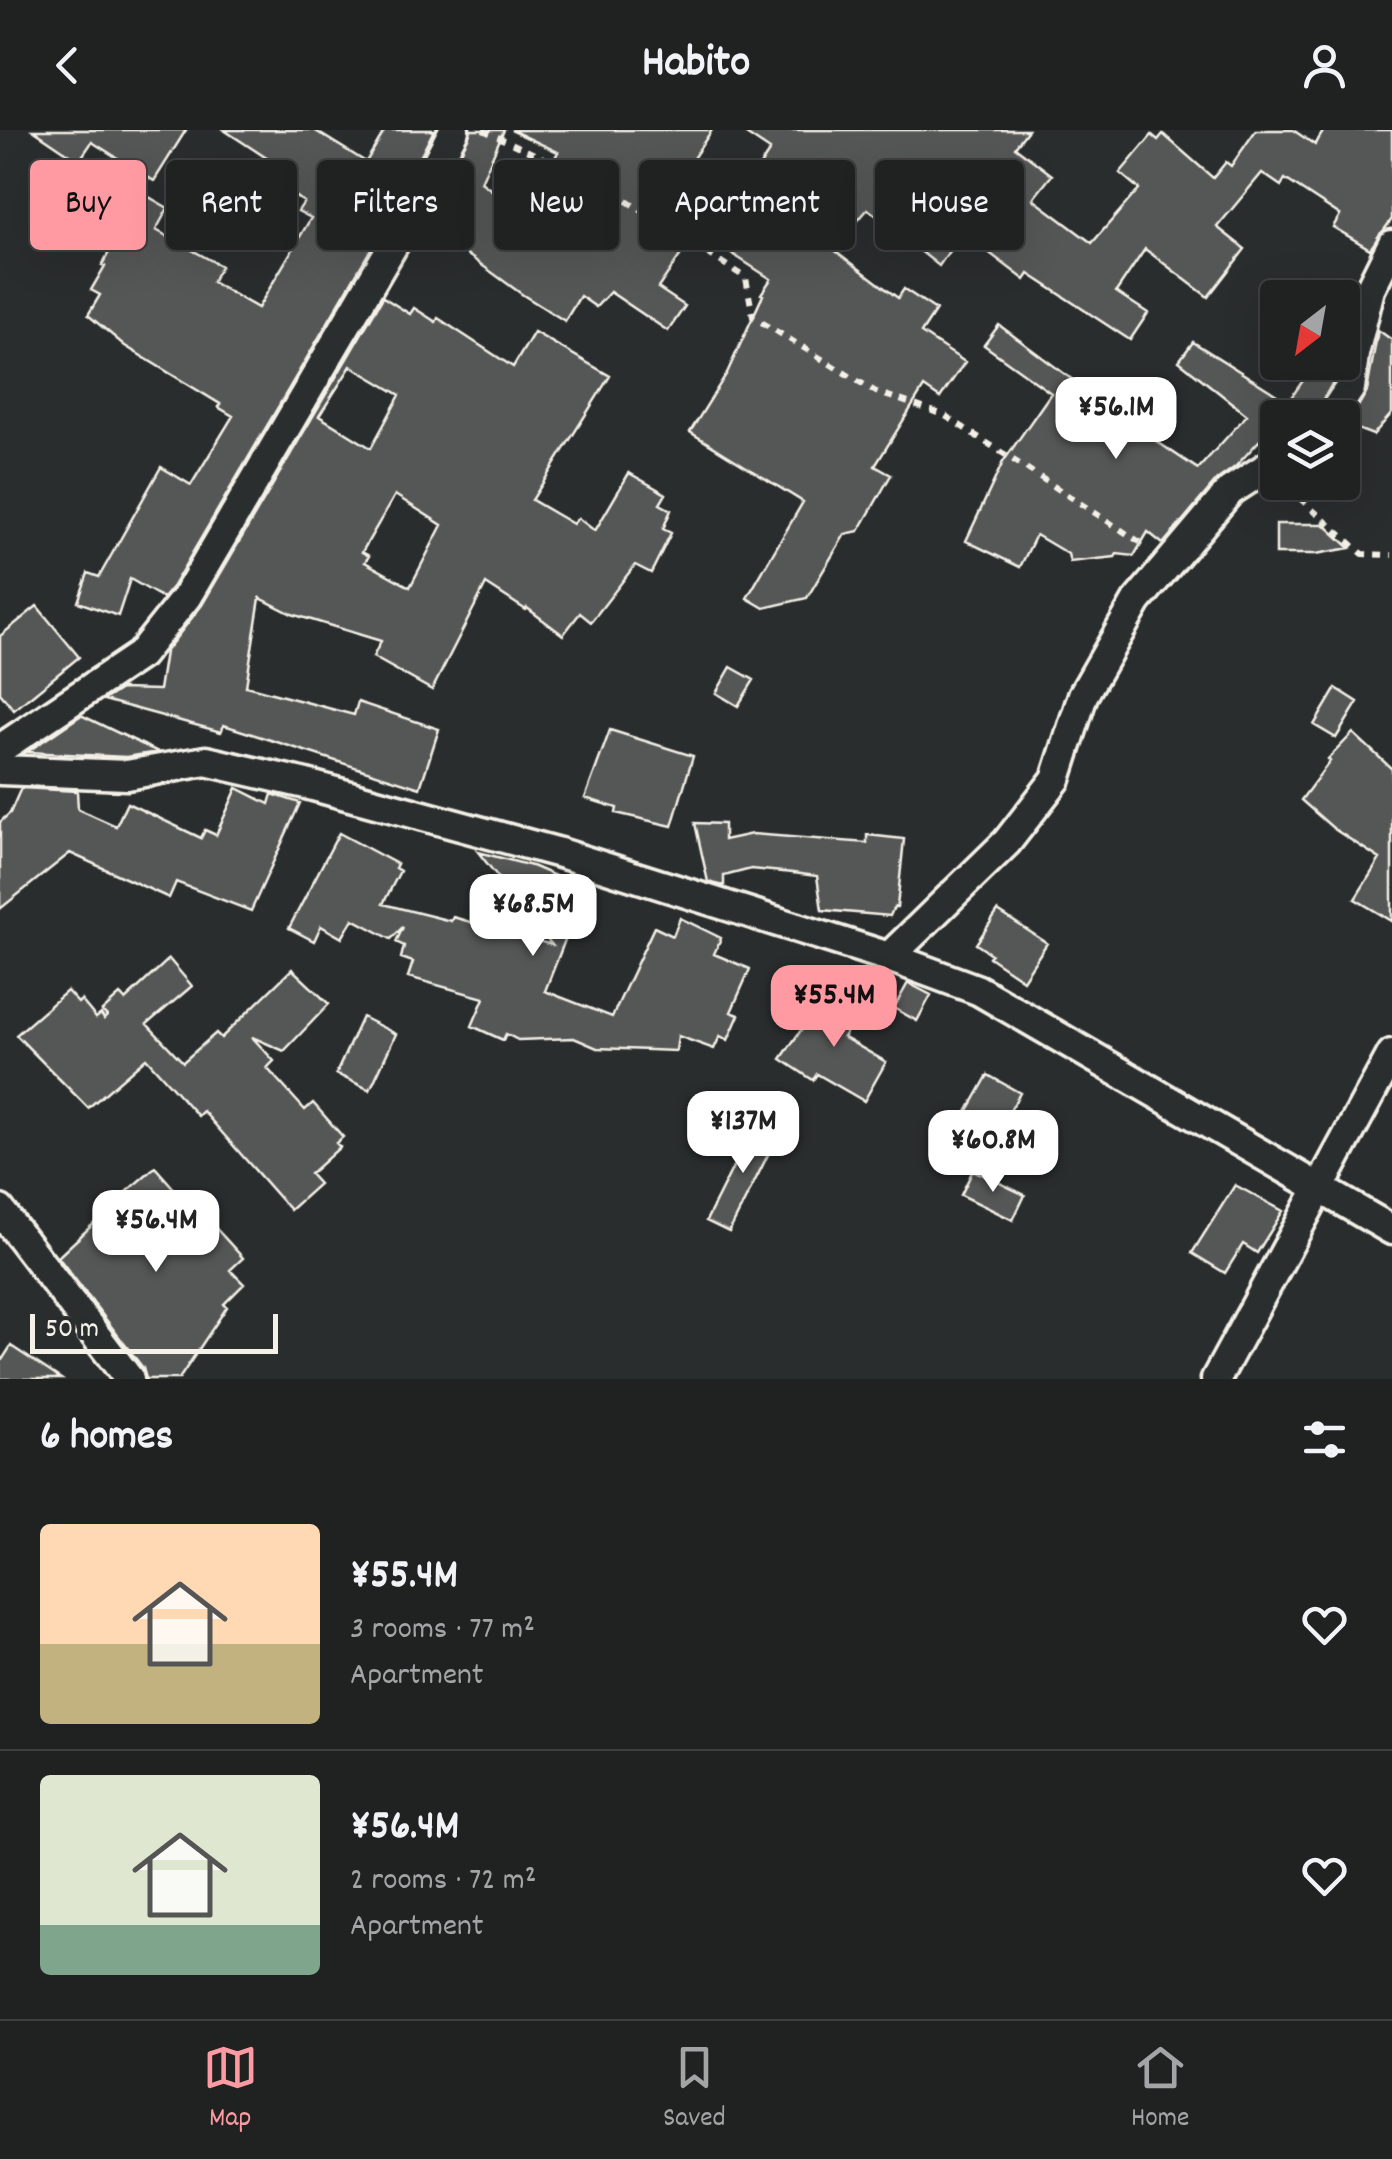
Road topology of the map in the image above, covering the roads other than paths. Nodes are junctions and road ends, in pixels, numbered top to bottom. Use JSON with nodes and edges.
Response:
{"nodes":[{"id":1,"x":454,"y":130,"type":"edge"},
{"id":2,"x":1392,"y":245,"type":"edge"},
{"id":3,"x":1342,"y":400,"type":"edge"},
{"id":4,"x":1260,"y":472,"type":"edge"},
{"id":5,"x":0,"y":749,"type":"edge"},
{"id":6,"x":0,"y":770,"type":"edge"},
{"id":7,"x":888,"y":957,"type":"junction"},
{"id":8,"x":1392,"y":1054,"type":"edge"},
{"id":9,"x":1320,"y":1188,"type":"junction"},
{"id":10,"x":0,"y":1210,"type":"edge"},
{"id":11,"x":1392,"y":1230,"type":"edge"},
{"id":12,"x":129,"y":1379,"type":"edge"},
{"id":13,"x":1216,"y":1379,"type":"edge"}],
"edges":[{"from":1,"to":5,"type":"street"},
{"from":2,"to":3,"type":"street"},
{"from":4,"to":7,"type":"street"},
{"from":6,"to":7,"type":"street"},
{"from":7,"to":9,"type":"street"},
{"from":8,"to":9,"type":"street"},
{"from":9,"to":11,"type":"street"},
{"from":9,"to":13,"type":"street"},
{"from":10,"to":12,"type":"street"}]}
